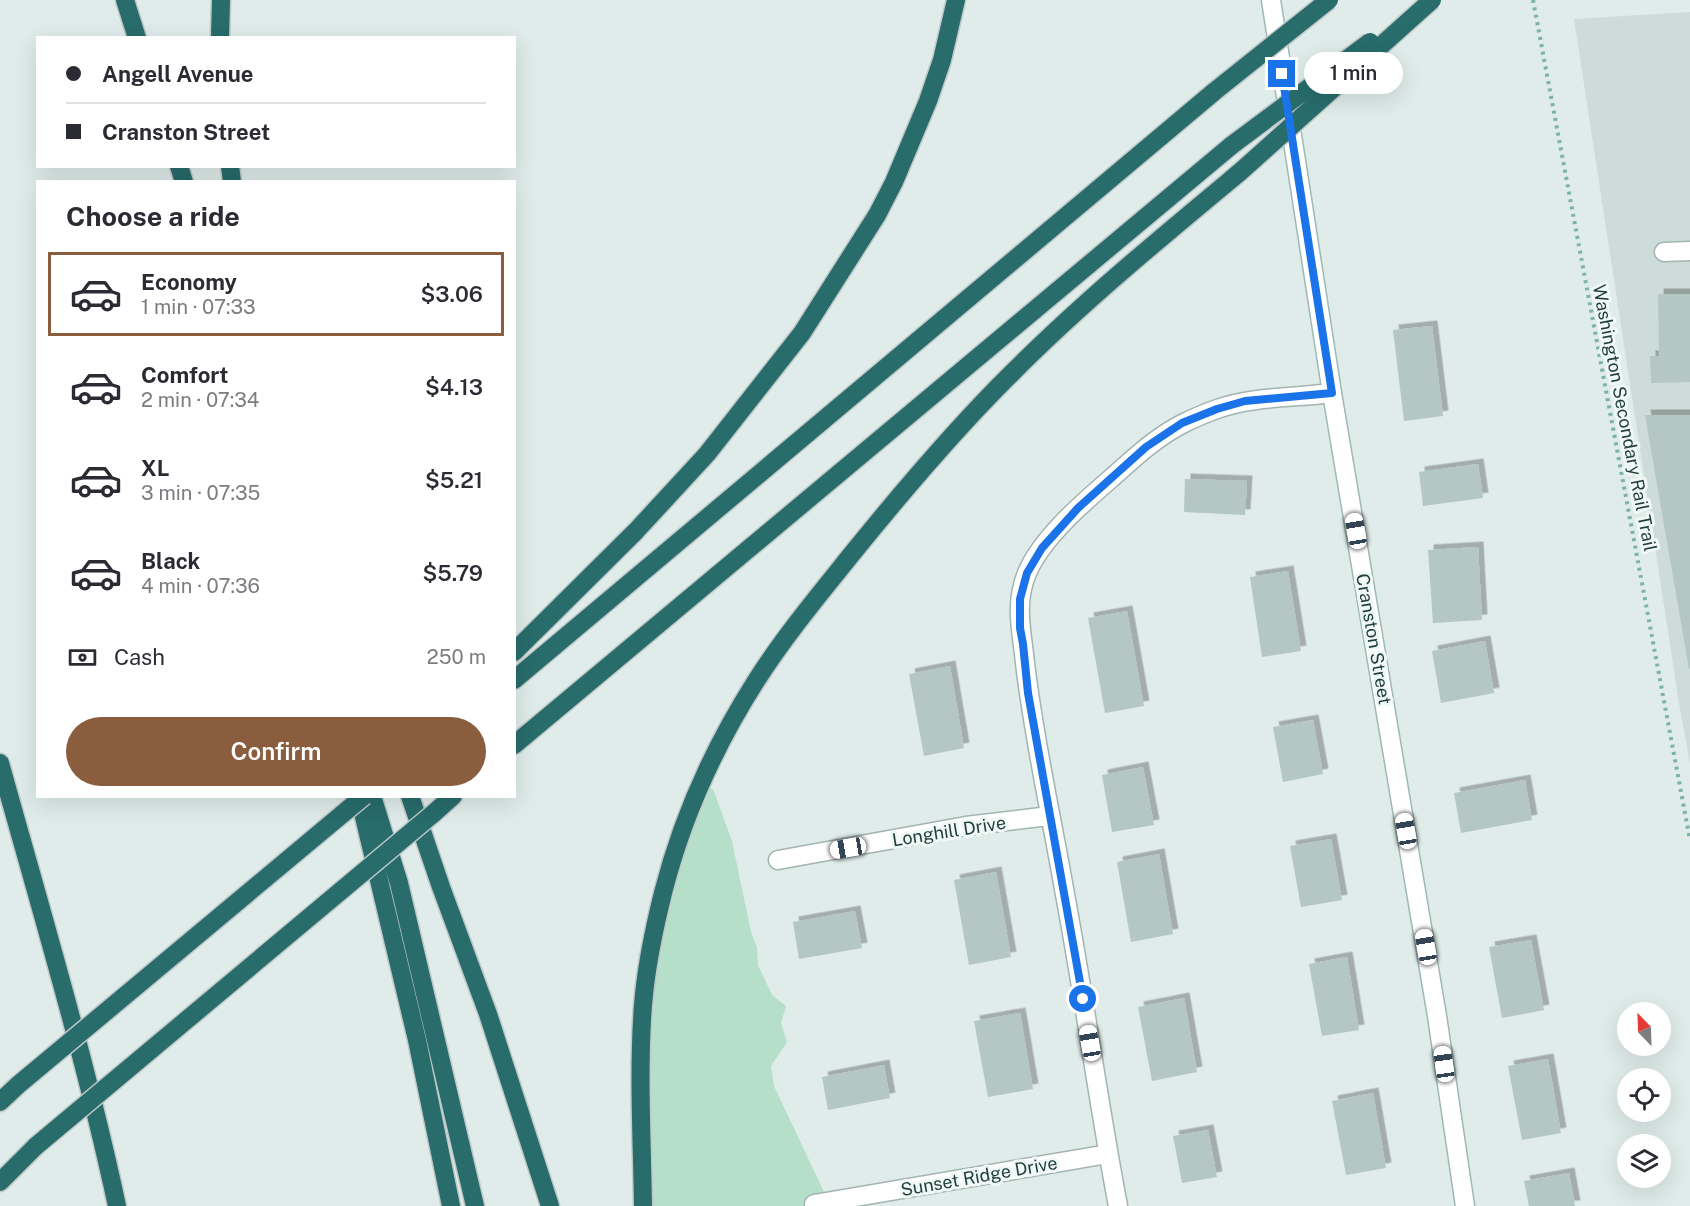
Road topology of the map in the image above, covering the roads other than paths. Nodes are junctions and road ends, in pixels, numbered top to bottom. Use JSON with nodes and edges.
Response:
{"nodes":[{"id":1,"x":125,"y":0,"type":"edge"},
{"id":2,"x":221,"y":0,"type":"edge"},
{"id":3,"x":956,"y":0,"type":"edge"},
{"id":4,"x":1271,"y":0,"type":"edge"},
{"id":5,"x":1329,"y":0,"type":"edge"},
{"id":6,"x":1427,"y":0,"type":"edge"},
{"id":7,"x":1432,"y":0,"type":"edge"},
{"id":8,"x":136,"y":36,"type":"edge"},
{"id":9,"x":220,"y":36,"type":"edge"},
{"id":10,"x":1690,"y":251,"type":"edge"},
{"id":11,"x":1664,"y":252,"type":"dead end"},
{"id":12,"x":1332,"y":393,"type":"junction"},
{"id":13,"x":516,"y":650,"type":"edge"},
{"id":14,"x":516,"y":678,"type":"edge"},
{"id":15,"x":516,"y":743,"type":"edge"},
{"id":16,"x":0,"y":763,"type":"edge"},
{"id":17,"x":359,"y":798,"type":"edge"},
{"id":18,"x":362,"y":798,"type":"edge"},
{"id":19,"x":373,"y":798,"type":"edge"},
{"id":20,"x":411,"y":798,"type":"edge"},
{"id":21,"x":451,"y":798,"type":"edge"},
{"id":22,"x":0,"y":809,"type":"edge"},
{"id":23,"x":1050,"y":816,"type":"junction"},
{"id":24,"x":778,"y":860,"type":"dead end"},
{"id":25,"x":68,"y":1005,"type":"junction"},
{"id":26,"x":0,"y":1100,"type":"edge"},
{"id":27,"x":36,"y":1146,"type":"junction"},
{"id":28,"x":1108,"y":1154,"type":"junction"},
{"id":29,"x":0,"y":1176,"type":"edge"},
{"id":30,"x":0,"y":1182,"type":"edge"},
{"id":31,"x":814,"y":1204,"type":"dead end"},
{"id":32,"x":117,"y":1206,"type":"edge"},
{"id":33,"x":451,"y":1206,"type":"edge"},
{"id":34,"x":476,"y":1206,"type":"edge"},
{"id":35,"x":550,"y":1206,"type":"edge"},
{"id":36,"x":643,"y":1206,"type":"edge"},
{"id":37,"x":1118,"y":1206,"type":"edge"},
{"id":38,"x":1464,"y":1206,"type":"edge"}],
"edges":[{"from":1,"to":8,"type":"highway"},
{"from":2,"to":9,"type":"highway"},
{"from":3,"to":13,"type":"highway"},
{"from":4,"to":12,"type":"street","name":"Cranston Street"},
{"from":5,"to":14,"type":"highway","bridge":true},
{"from":6,"to":15,"type":"highway","bridge":true},
{"from":7,"to":36,"type":"highway","bridge":true},
{"from":10,"to":11,"type":"street"},
{"from":12,"to":23,"type":"street"},
{"from":12,"to":38,"type":"street","name":"Cranston Street"},
{"from":16,"to":25,"type":"highway"},
{"from":17,"to":33,"type":"highway"},
{"from":18,"to":26,"type":"highway","bridge":true},
{"from":19,"to":34,"type":"highway"},
{"from":20,"to":35,"type":"highway"},
{"from":21,"to":27,"type":"highway","bridge":true},
{"from":22,"to":25,"type":"highway"},
{"from":23,"to":24,"type":"street","name":"Longhill Drive"},
{"from":23,"to":28,"type":"street"},
{"from":25,"to":32,"type":"highway"},
{"from":27,"to":29,"type":"highway"},
{"from":27,"to":30,"type":"highway"},
{"from":28,"to":31,"type":"street","name":"Sunset Ridge Drive"},
{"from":28,"to":37,"type":"street"}]}
